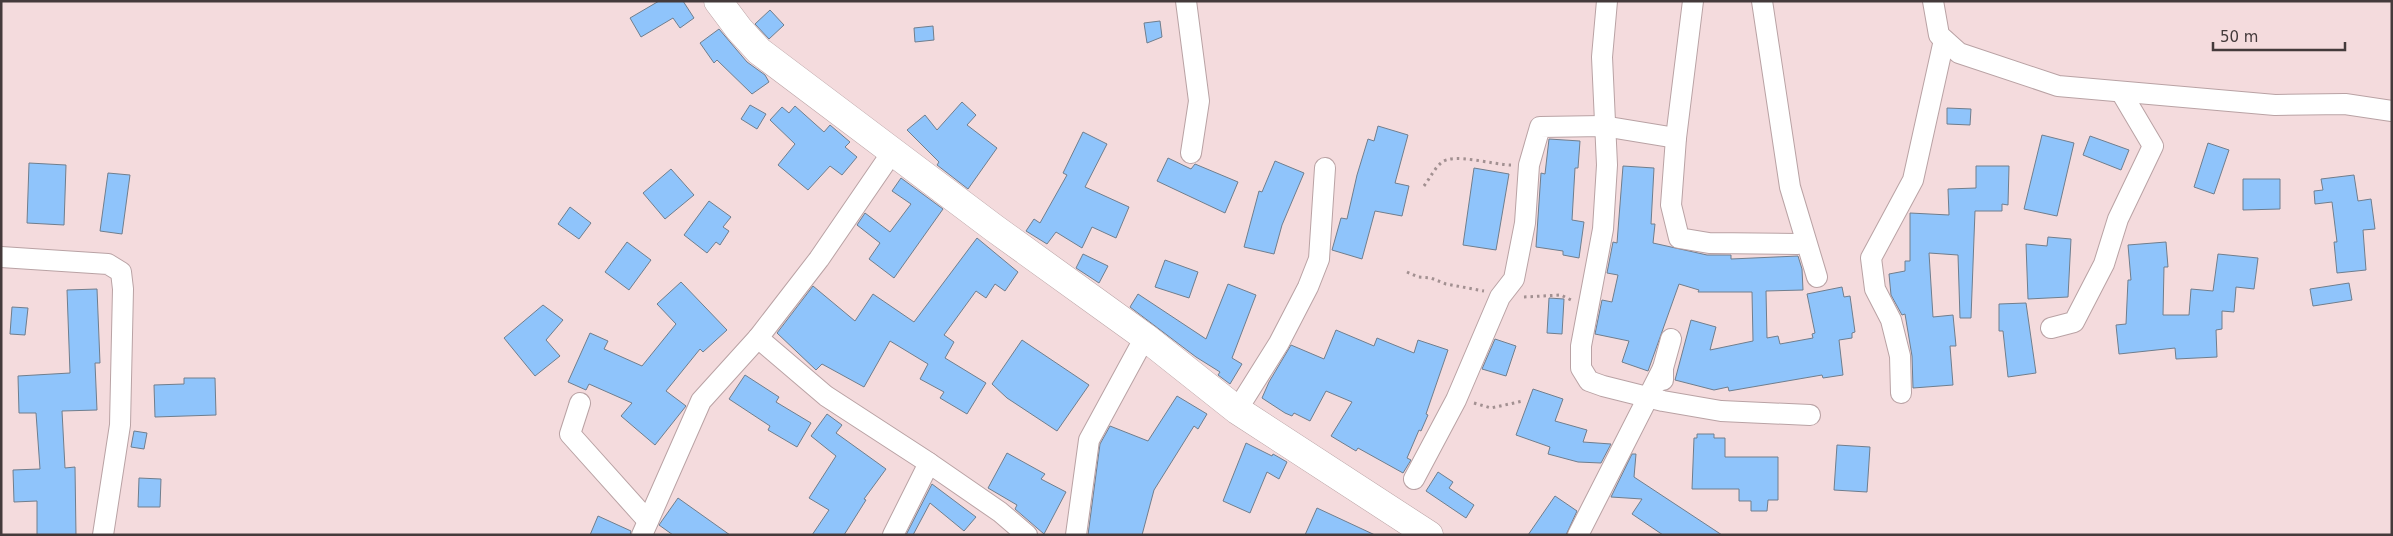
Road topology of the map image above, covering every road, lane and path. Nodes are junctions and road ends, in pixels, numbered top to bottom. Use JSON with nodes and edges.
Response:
{"nodes":[{"id":1,"x":718,"y":1,"type":"edge"},
{"id":2,"x":1186,"y":1,"type":"edge"},
{"id":3,"x":1607,"y":1,"type":"edge"},
{"id":4,"x":1693,"y":1,"type":"edge"},
{"id":5,"x":1762,"y":1,"type":"edge"},
{"id":6,"x":1933,"y":1,"type":"edge"},
{"id":7,"x":1944,"y":40,"type":"junction"},
{"id":8,"x":2121,"y":92,"type":"junction"},
{"id":9,"x":2392,"y":111,"type":"edge"},
{"id":10,"x":1603,"y":126,"type":"junction"},
{"id":11,"x":1676,"y":138,"type":"junction"},
{"id":12,"x":892,"y":152,"type":"junction"},
{"id":13,"x":1191,"y":153,"type":"dead end"},
{"id":14,"x":1529,"y":165,"type":"junction"},
{"id":15,"x":1324,"y":168,"type":"dead end"},
{"id":16,"x":1424,"y":186,"type":"dead end"},
{"id":17,"x":1798,"y":244,"type":"dead end"},
{"id":18,"x":1,"y":257,"type":"edge"},
{"id":19,"x":1817,"y":277,"type":"dead end"},
{"id":20,"x":2051,"y":328,"type":"dead end"},
{"id":21,"x":1145,"y":337,"type":"junction"},
{"id":22,"x":758,"y":338,"type":"junction"},
{"id":23,"x":1671,"y":339,"type":"dead end"},
{"id":24,"x":1663,"y":368,"type":"junction"},
{"id":25,"x":1901,"y":393,"type":"dead end"},
{"id":26,"x":1456,"y":400,"type":"junction"},
{"id":27,"x":1523,"y":401,"type":"dead end"},
{"id":28,"x":1664,"y":401,"type":"junction"},
{"id":29,"x":580,"y":403,"type":"dead end"},
{"id":30,"x":1237,"y":410,"type":"junction"},
{"id":31,"x":1810,"y":415,"type":"dead end"},
{"id":32,"x":929,"y":463,"type":"junction"},
{"id":33,"x":1414,"y":479,"type":"dead end"},
{"id":34,"x":645,"y":528,"type":"edge"},
{"id":35,"x":103,"y":535,"type":"edge"},
{"id":36,"x":894,"y":535,"type":"edge"},
{"id":37,"x":1027,"y":535,"type":"edge"},
{"id":38,"x":1076,"y":535,"type":"edge"},
{"id":39,"x":1429,"y":535,"type":"edge"},
{"id":40,"x":1578,"y":535,"type":"edge"}],
"edges":[{"from":1,"to":12,"type":"street"},
{"from":2,"to":13,"type":"street"},
{"from":3,"to":10,"type":"street"},
{"from":4,"to":11,"type":"street"},
{"from":5,"to":19,"type":"street"},
{"from":6,"to":7,"type":"street"},
{"from":7,"to":8,"type":"street"},
{"from":7,"to":25,"type":"street"},
{"from":8,"to":9,"type":"street"},
{"from":8,"to":20,"type":"street"},
{"from":10,"to":11,"type":"street"},
{"from":10,"to":14,"type":"street"},
{"from":10,"to":28,"type":"street"},
{"from":11,"to":17,"type":"street"},
{"from":12,"to":21,"type":"street"},
{"from":12,"to":22,"type":"street"},
{"from":14,"to":16,"type":"path"},
{"from":14,"to":26,"type":"street"},
{"from":15,"to":30,"type":"street"},
{"from":18,"to":35,"type":"street"},
{"from":21,"to":30,"type":"street"},
{"from":21,"to":38,"type":"street"},
{"from":22,"to":32,"type":"street"},
{"from":22,"to":34,"type":"street"},
{"from":23,"to":24,"type":"street"},
{"from":24,"to":28,"type":"street"},
{"from":24,"to":40,"type":"street"},
{"from":26,"to":27,"type":"path"},
{"from":26,"to":33,"type":"street"},
{"from":28,"to":31,"type":"street"},
{"from":29,"to":34,"type":"street"},
{"from":30,"to":39,"type":"street"},
{"from":32,"to":36,"type":"street"},
{"from":32,"to":37,"type":"street"}]}
